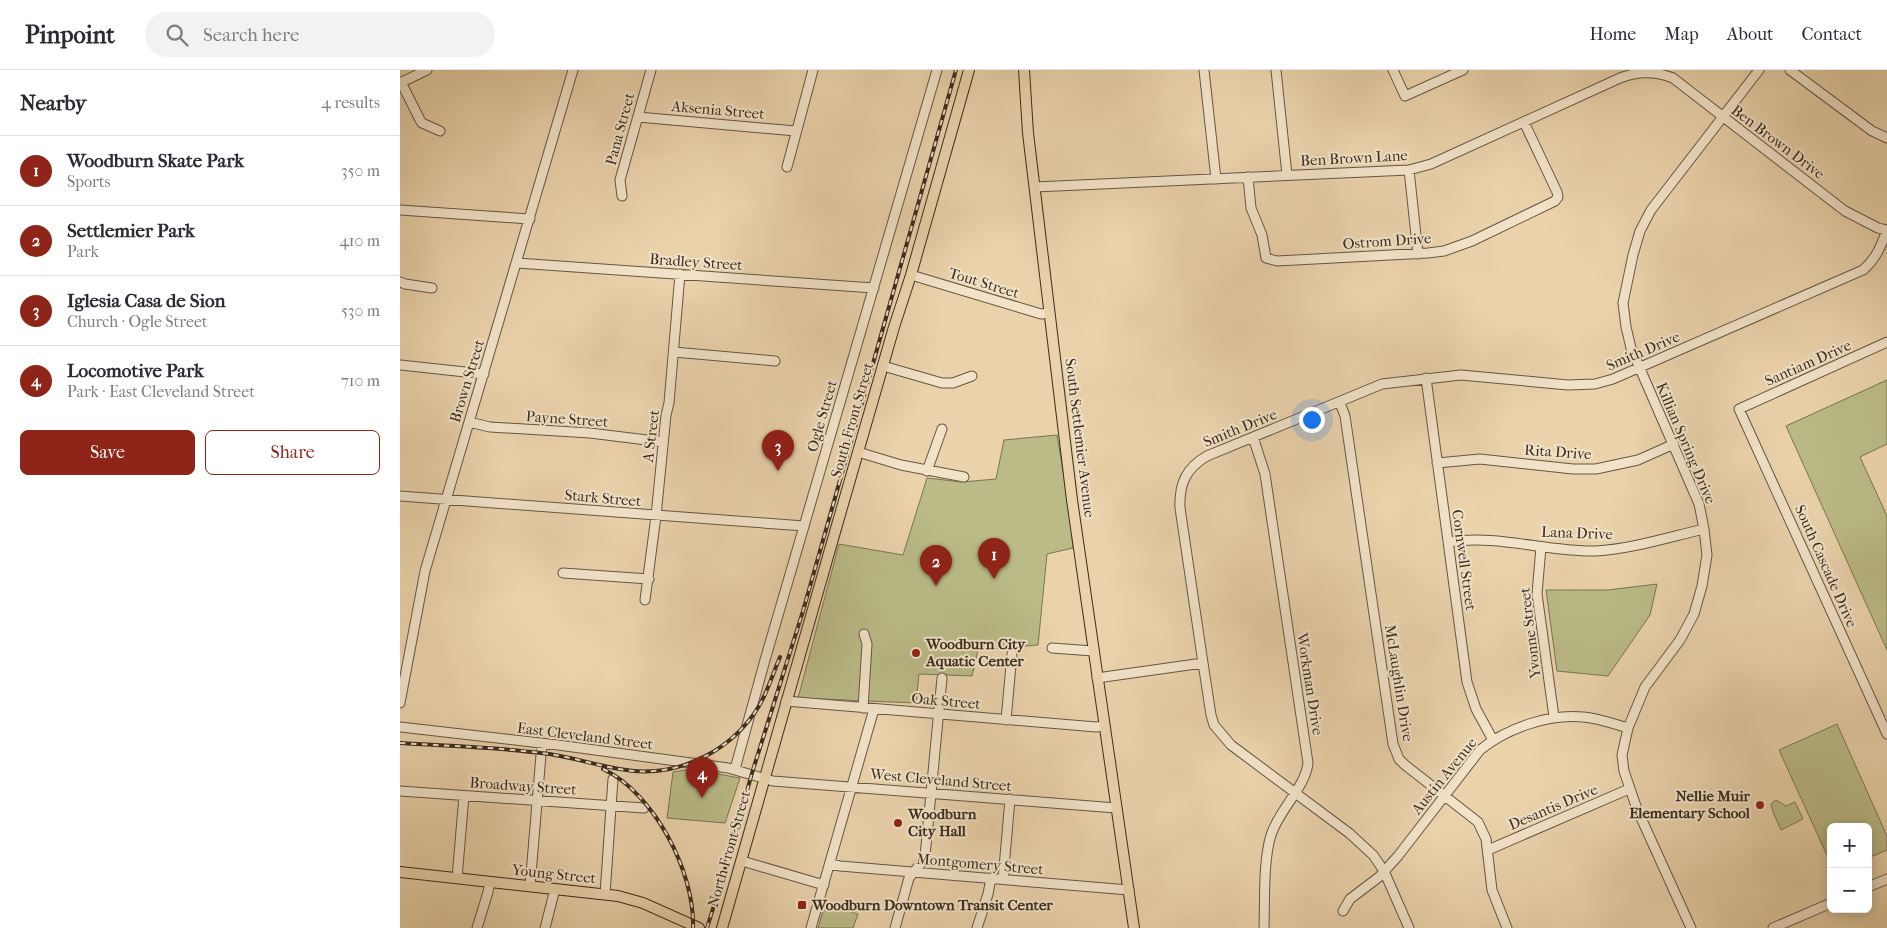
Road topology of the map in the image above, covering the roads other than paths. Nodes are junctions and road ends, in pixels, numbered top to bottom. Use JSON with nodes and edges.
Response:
{"nodes":[{"id":1,"x":427,"y":70,"type":"edge"},
{"id":2,"x":573,"y":70,"type":"edge"},
{"id":3,"x":651,"y":70,"type":"edge"},
{"id":4,"x":813,"y":70,"type":"edge"},
{"id":5,"x":937,"y":70,"type":"edge"},
{"id":6,"x":969,"y":70,"type":"edge"},
{"id":7,"x":1024,"y":70,"type":"edge"},
{"id":8,"x":1204,"y":70,"type":"edge"},
{"id":9,"x":1276,"y":70,"type":"edge"},
{"id":10,"x":1393,"y":70,"type":"edge"},
{"id":11,"x":1463,"y":70,"type":"edge"},
{"id":12,"x":1759,"y":70,"type":"edge"},
{"id":13,"x":1790,"y":70,"type":"edge"},
{"id":14,"x":1655,"y":71,"type":"edge"},
{"id":15,"x":401,"y":82,"type":"edge"},
{"id":16,"x":638,"y":117,"type":"junction"},
{"id":17,"x":1723,"y":117,"type":"junction"},
{"id":18,"x":1524,"y":122,"type":"junction"},
{"id":19,"x":440,"y":131,"type":"dead end"},
{"id":20,"x":796,"y":131,"type":"junction"},
{"id":21,"x":1887,"y":138,"type":"edge"},
{"id":22,"x":787,"y":167,"type":"dead end"},
{"id":23,"x":1409,"y":170,"type":"junction"},
{"id":24,"x":1287,"y":175,"type":"junction"},
{"id":25,"x":1248,"y":177,"type":"junction"},
{"id":26,"x":1216,"y":179,"type":"junction"},
{"id":27,"x":1035,"y":187,"type":"junction"},
{"id":28,"x":622,"y":196,"type":"dead end"},
{"id":29,"x":400,"y":210,"type":"edge"},
{"id":30,"x":530,"y":220,"type":"junction"},
{"id":31,"x":1887,"y":230,"type":"edge"},
{"id":32,"x":1418,"y":254,"type":"junction"},
{"id":33,"x":517,"y":263,"type":"junction"},
{"id":34,"x":680,"y":274,"type":"junction"},
{"id":35,"x":911,"y":275,"type":"junction"},
{"id":36,"x":400,"y":282,"type":"edge"},
{"id":37,"x":432,"y":288,"type":"dead end"},
{"id":38,"x":874,"y":288,"type":"junction"},
{"id":39,"x":1049,"y":313,"type":"junction"},
{"id":40,"x":1887,"y":342,"type":"edge"},
{"id":41,"x":674,"y":352,"type":"junction"},
{"id":42,"x":775,"y":361,"type":"dead end"},
{"id":43,"x":400,"y":365,"type":"edge"},
{"id":44,"x":883,"y":366,"type":"junction"},
{"id":45,"x":1640,"y":368,"type":"junction"},
{"id":46,"x":484,"y":374,"type":"junction"},
{"id":47,"x":972,"y":376,"type":"dead end"},
{"id":48,"x":1426,"y":378,"type":"junction"},
{"id":49,"x":1340,"y":403,"type":"junction"},
{"id":50,"x":1739,"y":409,"type":"joint"},
{"id":51,"x":469,"y":422,"type":"junction"},
{"id":52,"x":942,"y":429,"type":"dead end"},
{"id":53,"x":1253,"y":438,"type":"junction"},
{"id":54,"x":663,"y":442,"type":"junction"},
{"id":55,"x":1674,"y":444,"type":"junction"},
{"id":56,"x":858,"y":452,"type":"junction"},
{"id":57,"x":1437,"y":463,"type":"junction"},
{"id":58,"x":927,"y":471,"type":"junction"},
{"id":59,"x":964,"y":477,"type":"dead end"},
{"id":60,"x":400,"y":496,"type":"edge"},
{"id":61,"x":446,"y":499,"type":"junction"},
{"id":62,"x":656,"y":516,"type":"junction"},
{"id":63,"x":804,"y":526,"type":"junction"},
{"id":64,"x":1704,"y":529,"type":"junction"},
{"id":65,"x":1448,"y":542,"type":"junction"},
{"id":66,"x":1540,"y":546,"type":"junction"},
{"id":67,"x":563,"y":572,"type":"dead end"},
{"id":68,"x":648,"y":579,"type":"junction"},
{"id":69,"x":645,"y":600,"type":"dead end"},
{"id":70,"x":864,"y":634,"type":"dead end"},
{"id":71,"x":1052,"y":648,"type":"dead end"},
{"id":72,"x":1093,"y":651,"type":"junction"},
{"id":73,"x":1012,"y":654,"type":"dead end"},
{"id":74,"x":1203,"y":663,"type":"junction"},
{"id":75,"x":942,"y":678,"type":"dead end"},
{"id":76,"x":1097,"y":678,"type":"junction"},
{"id":77,"x":402,"y":680,"type":"edge"},
{"id":78,"x":786,"y":701,"type":"junction"},
{"id":79,"x":400,"y":703,"type":"edge"},
{"id":80,"x":863,"y":708,"type":"junction"},
{"id":81,"x":874,"y":709,"type":"junction"},
{"id":82,"x":938,"y":714,"type":"junction"},
{"id":83,"x":1554,"y":717,"type":"junction"},
{"id":84,"x":1006,"y":720,"type":"junction"},
{"id":85,"x":1104,"y":726,"type":"junction"},
{"id":86,"x":400,"y":727,"type":"edge"},
{"id":87,"x":1628,"y":728,"type":"junction"},
{"id":88,"x":1887,"y":734,"type":"edge"},
{"id":89,"x":1493,"y":740,"type":"junction"},
{"id":90,"x":542,"y":743,"type":"junction"},
{"id":91,"x":735,"y":769,"type":"junction"},
{"id":92,"x":765,"y":778,"type":"junction"},
{"id":93,"x":612,"y":779,"type":"dead end"},
{"id":94,"x":852,"y":787,"type":"junction"},
{"id":95,"x":1629,"y":789,"type":"junction"},
{"id":96,"x":400,"y":791,"type":"edge"},
{"id":97,"x":931,"y":793,"type":"junction"},
{"id":98,"x":1294,"y":793,"type":"junction"},
{"id":99,"x":1444,"y":795,"type":"junction"},
{"id":100,"x":464,"y":796,"type":"junction"},
{"id":101,"x":1010,"y":799,"type":"junction"},
{"id":102,"x":537,"y":800,"type":"junction"},
{"id":103,"x":610,"y":806,"type":"junction"},
{"id":104,"x":644,"y":808,"type":"dead end"},
{"id":105,"x":1116,"y":808,"type":"junction"},
{"id":106,"x":1488,"y":850,"type":"junction"},
{"id":107,"x":742,"y":861,"type":"junction"},
{"id":108,"x":830,"y":864,"type":"junction"},
{"id":109,"x":1384,"y":871,"type":"junction"},
{"id":110,"x":400,"y":872,"type":"edge"},
{"id":111,"x":914,"y":872,"type":"junction"},
{"id":112,"x":457,"y":878,"type":"junction"},
{"id":113,"x":991,"y":878,"type":"junction"},
{"id":114,"x":1887,"y":878,"type":"edge"},
{"id":115,"x":1004,"y":880,"type":"junction"},
{"id":116,"x":490,"y":882,"type":"junction"},
{"id":117,"x":824,"y":885,"type":"junction"},
{"id":118,"x":1872,"y":885,"type":"edge"},
{"id":119,"x":530,"y":886,"type":"junction"},
{"id":120,"x":555,"y":889,"type":"junction"},
{"id":121,"x":1129,"y":890,"type":"junction"},
{"id":122,"x":604,"y":894,"type":"junction"},
{"id":123,"x":1827,"y":905,"type":"edge"},
{"id":124,"x":1343,"y":911,"type":"dead end"},
{"id":125,"x":477,"y":928,"type":"edge"},
{"id":126,"x":545,"y":928,"type":"edge"},
{"id":127,"x":700,"y":928,"type":"edge"},
{"id":128,"x":722,"y":928,"type":"edge"},
{"id":129,"x":812,"y":928,"type":"edge"},
{"id":130,"x":895,"y":928,"type":"edge"},
{"id":131,"x":976,"y":928,"type":"edge"},
{"id":132,"x":1134,"y":928,"type":"edge"},
{"id":133,"x":1264,"y":928,"type":"edge"},
{"id":134,"x":1409,"y":928,"type":"edge"},
{"id":135,"x":1507,"y":928,"type":"edge"},
{"id":136,"x":1691,"y":928,"type":"edge"},
{"id":137,"x":1774,"y":928,"type":"edge"}],
"edges":[{"from":1,"to":15,"type":"street"},
{"from":2,"to":30,"type":"street","name":"Brown Street"},
{"from":3,"to":16,"type":"street","name":"Pana Street"},
{"from":4,"to":20,"type":"street"},
{"from":5,"to":38,"type":"street","name":"Ogle Street"},
{"from":6,"to":35,"type":"main road","name":"South Front Street"},
{"from":7,"to":27,"type":"main road","name":"South Settlemier Avenue"},
{"from":8,"to":26,"type":"street"},
{"from":9,"to":24,"type":"street"},
{"from":10,"to":11,"type":"street"},
{"from":12,"to":17,"type":"street","name":"Killian Spring Drive"},
{"from":13,"to":21,"type":"street"},
{"from":14,"to":17,"type":"street","name":"Ben Brown Drive"},
{"from":14,"to":18,"type":"street","name":"Ben Brown Lane"},
{"from":15,"to":19,"type":"street"},
{"from":16,"to":20,"type":"street","name":"Aksenia Street"},
{"from":16,"to":28,"type":"street","name":"Pana Street"},
{"from":17,"to":31,"type":"street","name":"Ben Brown Drive"},
{"from":17,"to":45,"type":"street","name":"Killian Spring Drive"},
{"from":18,"to":23,"type":"street","name":"Ben Brown Lane"},
{"from":18,"to":32,"type":"street","name":"Ostrom Drive"},
{"from":20,"to":22,"type":"street"},
{"from":23,"to":24,"type":"street","name":"Ben Brown Lane"},
{"from":23,"to":32,"type":"street"},
{"from":24,"to":25,"type":"street","name":"Ben Brown Lane"},
{"from":25,"to":26,"type":"street","name":"Ben Brown Lane"},
{"from":25,"to":32,"type":"street","name":"Ostrom Drive"},
{"from":26,"to":27,"type":"street","name":"Ben Brown Lane"},
{"from":27,"to":39,"type":"main road","name":"South Settlemier Avenue"},
{"from":29,"to":30,"type":"street"},
{"from":30,"to":33,"type":"street","name":"Brown Street"},
{"from":31,"to":45,"type":"street","name":"Smith Drive"},
{"from":33,"to":34,"type":"street","name":"Bradley Street"},
{"from":33,"to":46,"type":"street","name":"Brown Street"},
{"from":34,"to":38,"type":"street","name":"Bradley Street"},
{"from":34,"to":41,"type":"street","name":"A Street"},
{"from":35,"to":39,"type":"street","name":"Tout Street"},
{"from":35,"to":44,"type":"main road","name":"South Front Street"},
{"from":36,"to":37,"type":"street"},
{"from":38,"to":63,"type":"street","name":"Ogle Street"},
{"from":39,"to":72,"type":"main road","name":"South Settlemier Avenue"},
{"from":40,"to":50,"type":"street","name":"Santiam Drive"},
{"from":41,"to":42,"type":"street"},
{"from":41,"to":54,"type":"street","name":"A Street"},
{"from":43,"to":46,"type":"street"},
{"from":44,"to":47,"type":"street"},
{"from":44,"to":56,"type":"main road","name":"South Front Street"},
{"from":45,"to":48,"type":"street","name":"Smith Drive"},
{"from":45,"to":55,"type":"street","name":"Killian Spring Drive"},
{"from":46,"to":51,"type":"street","name":"Brown Street"},
{"from":48,"to":49,"type":"street","name":"Smith Drive"},
{"from":48,"to":57,"type":"street","name":"Cornwell Street"},
{"from":49,"to":53,"type":"street","name":"Smith Drive"},
{"from":49,"to":99,"type":"street","name":"McLaughlin Drive"},
{"from":50,"to":88,"type":"street","name":"South Cascade Drive"},
{"from":51,"to":54,"type":"street","name":"Payne Street"},
{"from":51,"to":61,"type":"street","name":"Brown Street"},
{"from":52,"to":58,"type":"street"},
{"from":53,"to":74,"type":"street","name":"Smith Drive"},
{"from":53,"to":98,"type":"street","name":"Workman Drive"},
{"from":54,"to":62,"type":"street","name":"A Street"},
{"from":55,"to":57,"type":"street","name":"Rita Drive"},
{"from":55,"to":64,"type":"street","name":"Killian Spring Drive"},
{"from":56,"to":58,"type":"street"},
{"from":56,"to":78,"type":"main road","name":"South Front Street"},
{"from":57,"to":65,"type":"street","name":"Cornwell Street"},
{"from":58,"to":59,"type":"street"},
{"from":60,"to":61,"type":"street","name":"Stark Street"},
{"from":61,"to":62,"type":"street","name":"Stark Street"},
{"from":61,"to":77,"type":"street","name":"Brown Street"},
{"from":62,"to":63,"type":"street","name":"Stark Street"},
{"from":62,"to":68,"type":"street","name":"A Street"},
{"from":63,"to":91,"type":"street","name":"Ogle Street"},
{"from":64,"to":66,"type":"street","name":"Lana Drive"},
{"from":64,"to":87,"type":"street","name":"Killian Spring Drive"},
{"from":65,"to":66,"type":"street","name":"Lana Drive"},
{"from":65,"to":89,"type":"street","name":"Cornwell Street"},
{"from":66,"to":83,"type":"street","name":"Yvonne Street"},
{"from":67,"to":68,"type":"street"},
{"from":68,"to":69,"type":"street","name":"A Street"},
{"from":70,"to":80,"type":"street"},
{"from":71,"to":72,"type":"street"},
{"from":72,"to":76,"type":"main road","name":"South Settlemier Avenue"},
{"from":73,"to":84,"type":"street"},
{"from":74,"to":76,"type":"street"},
{"from":74,"to":98,"type":"street","name":"Smith Drive"},
{"from":75,"to":82,"type":"street"},
{"from":76,"to":85,"type":"main road","name":"South Settlemier Avenue"},
{"from":77,"to":79,"type":"street","name":"Brown Street"},
{"from":78,"to":80,"type":"street","name":"Oak Street"},
{"from":78,"to":92,"type":"main road","name":"South Front Street"},
{"from":80,"to":81,"type":"street","name":"Oak Street"},
{"from":81,"to":82,"type":"street","name":"Oak Street"},
{"from":81,"to":94,"type":"street"},
{"from":82,"to":84,"type":"street","name":"Oak Street"},
{"from":82,"to":97,"type":"street"},
{"from":83,"to":87,"type":"street","name":"Austin Avenue"},
{"from":83,"to":89,"type":"street","name":"Austin Avenue"},
{"from":84,"to":85,"type":"street","name":"Oak Street"},
{"from":85,"to":105,"type":"main road","name":"South Settlemier Avenue"},
{"from":86,"to":90,"type":"street","name":"East Cleveland Street"},
{"from":87,"to":95,"type":"street","name":"Killian Spring Drive"},
{"from":89,"to":99,"type":"street","name":"Austin Avenue"},
{"from":90,"to":91,"type":"street","name":"East Cleveland Street"},
{"from":90,"to":102,"type":"street"},
{"from":91,"to":92,"type":"street","name":"East Cleveland Street"},
{"from":92,"to":94,"type":"street","name":"West Cleveland Street"},
{"from":92,"to":107,"type":"main road","name":"North Front Street"},
{"from":93,"to":103,"type":"street"},
{"from":94,"to":97,"type":"street","name":"West Cleveland Street"},
{"from":94,"to":108,"type":"street"},
{"from":95,"to":106,"type":"street","name":"Desantis Drive"},
{"from":95,"to":136,"type":"street","name":"Killian Spring Drive"},
{"from":96,"to":100,"type":"street","name":"Broadway Street"},
{"from":97,"to":101,"type":"street","name":"West Cleveland Street"},
{"from":97,"to":111,"type":"street"},
{"from":98,"to":109,"type":"street","name":"Smith Drive"},
{"from":98,"to":133,"type":"street","name":"Workman Drive"},
{"from":99,"to":106,"type":"street","name":"McLaughlin Drive"},
{"from":99,"to":109,"type":"street","name":"Austin Avenue"},
{"from":100,"to":102,"type":"street","name":"Broadway Street"},
{"from":100,"to":112,"type":"street"},
{"from":101,"to":105,"type":"street","name":"West Cleveland Street"},
{"from":101,"to":115,"type":"street"},
{"from":102,"to":103,"type":"street","name":"Broadway Street"},
{"from":102,"to":119,"type":"street"},
{"from":103,"to":104,"type":"street","name":"Broadway Street"},
{"from":103,"to":122,"type":"street"},
{"from":105,"to":121,"type":"main road","name":"South Settlemier Avenue"},
{"from":106,"to":135,"type":"street","name":"McLaughlin Drive"},
{"from":107,"to":117,"type":"street"},
{"from":107,"to":128,"type":"main road","name":"North Front Street"},
{"from":108,"to":111,"type":"street","name":"Montgomery Street"},
{"from":108,"to":117,"type":"street"},
{"from":109,"to":124,"type":"street","name":"Austin Avenue"},
{"from":109,"to":134,"type":"street","name":"Smith Drive"},
{"from":110,"to":112,"type":"main road","name":"Young Street"},
{"from":111,"to":113,"type":"street","name":"Montgomery Street"},
{"from":111,"to":130,"type":"street"},
{"from":112,"to":116,"type":"main road","name":"Young Street"},
{"from":113,"to":115,"type":"street","name":"Montgomery Street"},
{"from":113,"to":131,"type":"street"},
{"from":114,"to":118,"type":"street"},
{"from":115,"to":121,"type":"street","name":"Montgomery Street"},
{"from":116,"to":119,"type":"main road","name":"Young Street"},
{"from":116,"to":125,"type":"street"},
{"from":117,"to":129,"type":"street"},
{"from":119,"to":120,"type":"main road","name":"Young Street"},
{"from":120,"to":122,"type":"main road","name":"Young Street"},
{"from":120,"to":126,"type":"street"},
{"from":121,"to":132,"type":"main road","name":"South Settlemier Avenue"},
{"from":122,"to":127,"type":"main road","name":"Young Street"},
{"from":123,"to":137,"type":"street"}]}
